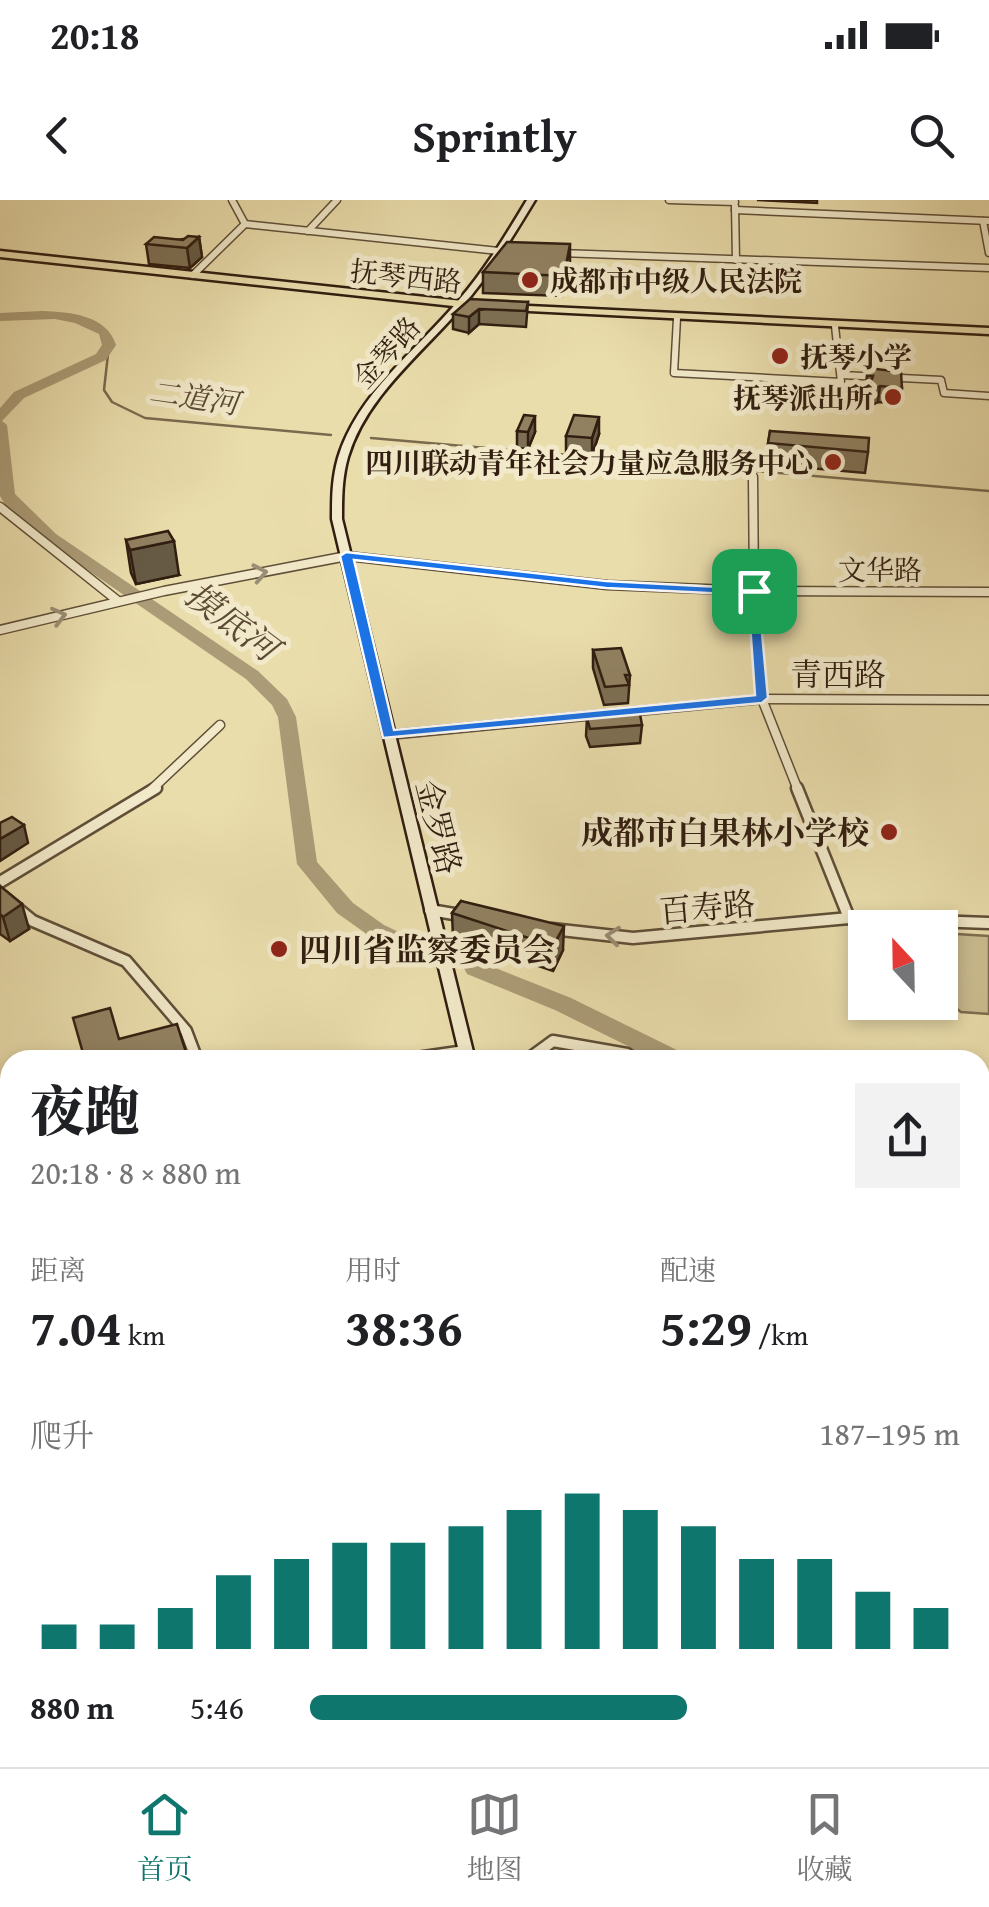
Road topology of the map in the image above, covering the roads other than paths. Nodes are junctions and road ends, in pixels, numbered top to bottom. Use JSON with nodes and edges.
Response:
{"nodes":[{"id":1,"x":232,"y":200,"type":"edge"},
{"id":2,"x":337,"y":200,"type":"edge"},
{"id":3,"x":531,"y":200,"type":"edge"},
{"id":4,"x":669,"y":200,"type":"edge"},
{"id":5,"x":735,"y":204,"type":"edge"},
{"id":6,"x":986,"y":221,"type":"edge"},
{"id":7,"x":244,"y":224,"type":"junction"},
{"id":8,"x":308,"y":231,"type":"junction"},
{"id":9,"x":500,"y":251,"type":"junction"},
{"id":10,"x":520,"y":252,"type":"edge"},
{"id":11,"x":989,"y":252,"type":"edge"},
{"id":12,"x":559,"y":253,"type":"edge"},
{"id":13,"x":0,"y":257,"type":"edge"},
{"id":14,"x":736,"y":260,"type":"junction"},
{"id":15,"x":989,"y":268,"type":"edge"},
{"id":16,"x":193,"y":275,"type":"junction"},
{"id":17,"x":458,"y":307,"type":"junction"},
{"id":18,"x":677,"y":320,"type":"junction"},
{"id":19,"x":835,"y":328,"type":"junction"},
{"id":20,"x":989,"y":334,"type":"edge"},
{"id":21,"x":841,"y":379,"type":"junction"},
{"id":22,"x":989,"y":396,"type":"edge"},
{"id":23,"x":753,"y":477,"type":"dead end"},
{"id":24,"x":0,"y":506,"type":"edge"},
{"id":25,"x":346,"y":556,"type":"junction"},
{"id":26,"x":754,"y":591,"type":"junction"},
{"id":27,"x":989,"y":592,"type":"edge"},
{"id":28,"x":118,"y":601,"type":"junction"},
{"id":29,"x":0,"y":630,"type":"edge"},
{"id":30,"x":762,"y":698,"type":"junction"},
{"id":31,"x":989,"y":700,"type":"edge"},
{"id":32,"x":220,"y":725,"type":"dead end"},
{"id":33,"x":388,"y":735,"type":"junction"},
{"id":34,"x":0,"y":882,"type":"edge"},
{"id":35,"x":0,"y":894,"type":"edge"},
{"id":36,"x":430,"y":910,"type":"junction"},
{"id":37,"x":848,"y":915,"type":"edge"},
{"id":38,"x":486,"y":918,"type":"edge"},
{"id":39,"x":848,"y":918,"type":"edge"},
{"id":40,"x":958,"y":922,"type":"edge"},
{"id":41,"x":989,"y":923,"type":"edge"},
{"id":42,"x":541,"y":927,"type":"edge"},
{"id":43,"x":193,"y":1050,"type":"edge"},
{"id":44,"x":465,"y":1050,"type":"edge"},
{"id":45,"x":541,"y":1050,"type":"edge"},
{"id":46,"x":604,"y":1050,"type":"edge"}],
"edges":[{"from":1,"to":7,"type":"street"},
{"from":2,"to":8,"type":"street"},
{"from":3,"to":9,"type":"street","name":"金琴路"},
{"from":4,"to":5,"type":"street"},
{"from":5,"to":6,"type":"street"},
{"from":5,"to":14,"type":"street"},
{"from":6,"to":11,"type":"street"},
{"from":7,"to":8,"type":"street"},
{"from":7,"to":16,"type":"street"},
{"from":8,"to":9,"type":"street"},
{"from":9,"to":10,"type":"street"},
{"from":9,"to":17,"type":"street","name":"金琴路"},
{"from":12,"to":14,"type":"street"},
{"from":13,"to":16,"type":"main road","name":"抚琴西路"},
{"from":13,"to":17,"type":"main road","name":"抚琴西路"},
{"from":14,"to":15,"type":"street"},
{"from":16,"to":17,"type":"main road","name":"抚琴西路"},
{"from":17,"to":18,"type":"main road","name":"抚琴西路"},
{"from":17,"to":20,"type":"main road","name":"抚琴西路"},
{"from":17,"to":25,"type":"street","name":"金琴路"},
{"from":18,"to":19,"type":"main road","name":"抚琴西路"},
{"from":18,"to":21,"type":"street"},
{"from":19,"to":20,"type":"main road","name":"抚琴西路"},
{"from":19,"to":21,"type":"street"},
{"from":21,"to":22,"type":"street"},
{"from":23,"to":26,"type":"street"},
{"from":24,"to":28,"type":"street"},
{"from":25,"to":26,"type":"street","name":"文华路"},
{"from":28,"to":25,"type":"street","name":"文华路","one_way":true},
{"from":25,"to":33,"type":"street","name":"金罗路"},
{"from":26,"to":27,"type":"street","name":"文华路"},
{"from":26,"to":30,"type":"street"},
{"from":29,"to":28,"type":"street","name":"文华路","one_way":true},
{"from":30,"to":31,"type":"street","name":"青西路"},
{"from":30,"to":33,"type":"street","name":"青西路"},
{"from":30,"to":37,"type":"street"},
{"from":32,"to":34,"type":"street"},
{"from":33,"to":36,"type":"street","name":"金罗路"},
{"from":35,"to":43,"type":"street"},
{"from":36,"to":38,"type":"street"},
{"from":36,"to":44,"type":"street","name":"金罗路"},
{"from":39,"to":42,"type":"street","name":"百寿路","one_way":true},
{"from":40,"to":41,"type":"street","name":"百寿路"},
{"from":45,"to":46,"type":"street"}]}
